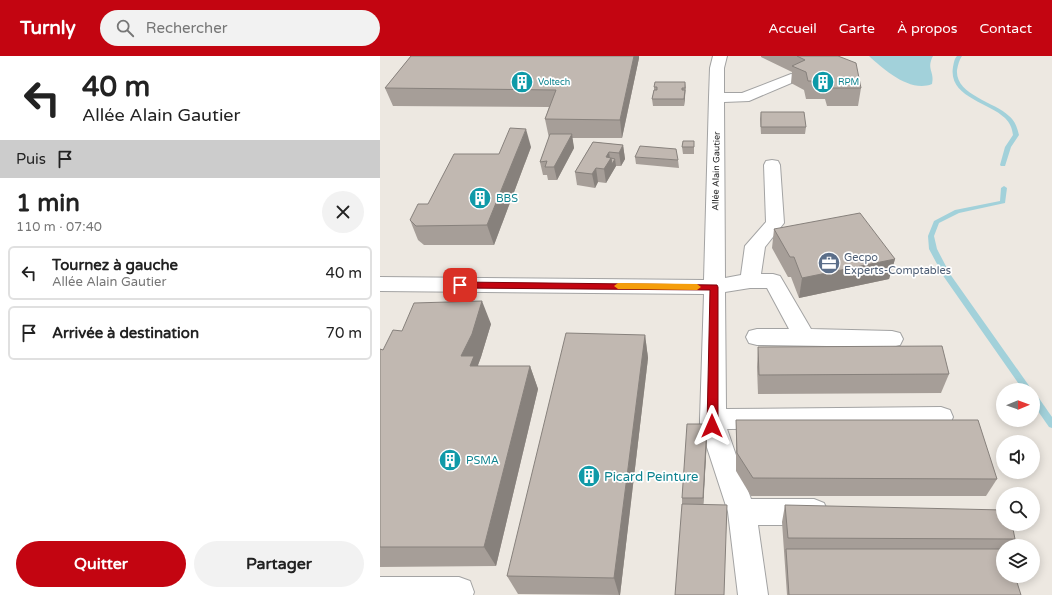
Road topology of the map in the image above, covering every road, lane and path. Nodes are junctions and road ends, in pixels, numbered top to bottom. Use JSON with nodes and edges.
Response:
{"nodes":[{"id":1,"x":720,"y":56,"type":"edge"},
{"id":2,"x":791,"y":78,"type":"dead end"},
{"id":3,"x":716,"y":97,"type":"junction"},
{"id":4,"x":772,"y":165,"type":"dead end"},
{"id":5,"x":750,"y":281,"type":"junction"},
{"id":6,"x":380,"y":284,"type":"edge"},
{"id":7,"x":714,"y":287,"type":"junction"},
{"id":8,"x":757,"y":337,"type":"dead end"},
{"id":9,"x":806,"y":338,"type":"junction"},
{"id":10,"x":892,"y":339,"type":"dead end"},
{"id":11,"x":941,"y":417,"type":"dead end"},
{"id":12,"x":712,"y":422,"type":"junction"},
{"id":13,"x":742,"y":512,"type":"junction"},
{"id":14,"x":837,"y":512,"type":"edge"},
{"id":15,"x":380,"y":592,"type":"edge"},
{"id":16,"x":458,"y":595,"type":"edge"},
{"id":17,"x":753,"y":595,"type":"edge"}],
"edges":[{"from":1,"to":3,"type":"street","name":"Allée Alain Gautier"},
{"from":2,"to":3,"type":"street"},
{"from":3,"to":7,"type":"street","name":"Allée Alain Gautier"},
{"from":4,"to":5,"type":"street"},
{"from":5,"to":7,"type":"street"},
{"from":5,"to":9,"type":"street"},
{"from":6,"to":7,"type":"street"},
{"from":7,"to":12,"type":"street","name":"Allée Alain Gautier"},
{"from":8,"to":9,"type":"street"},
{"from":9,"to":10,"type":"street"},
{"from":11,"to":12,"type":"street"},
{"from":12,"to":13,"type":"street"},
{"from":13,"to":14,"type":"street"},
{"from":13,"to":17,"type":"street"},
{"from":15,"to":16,"type":"street"}]}
